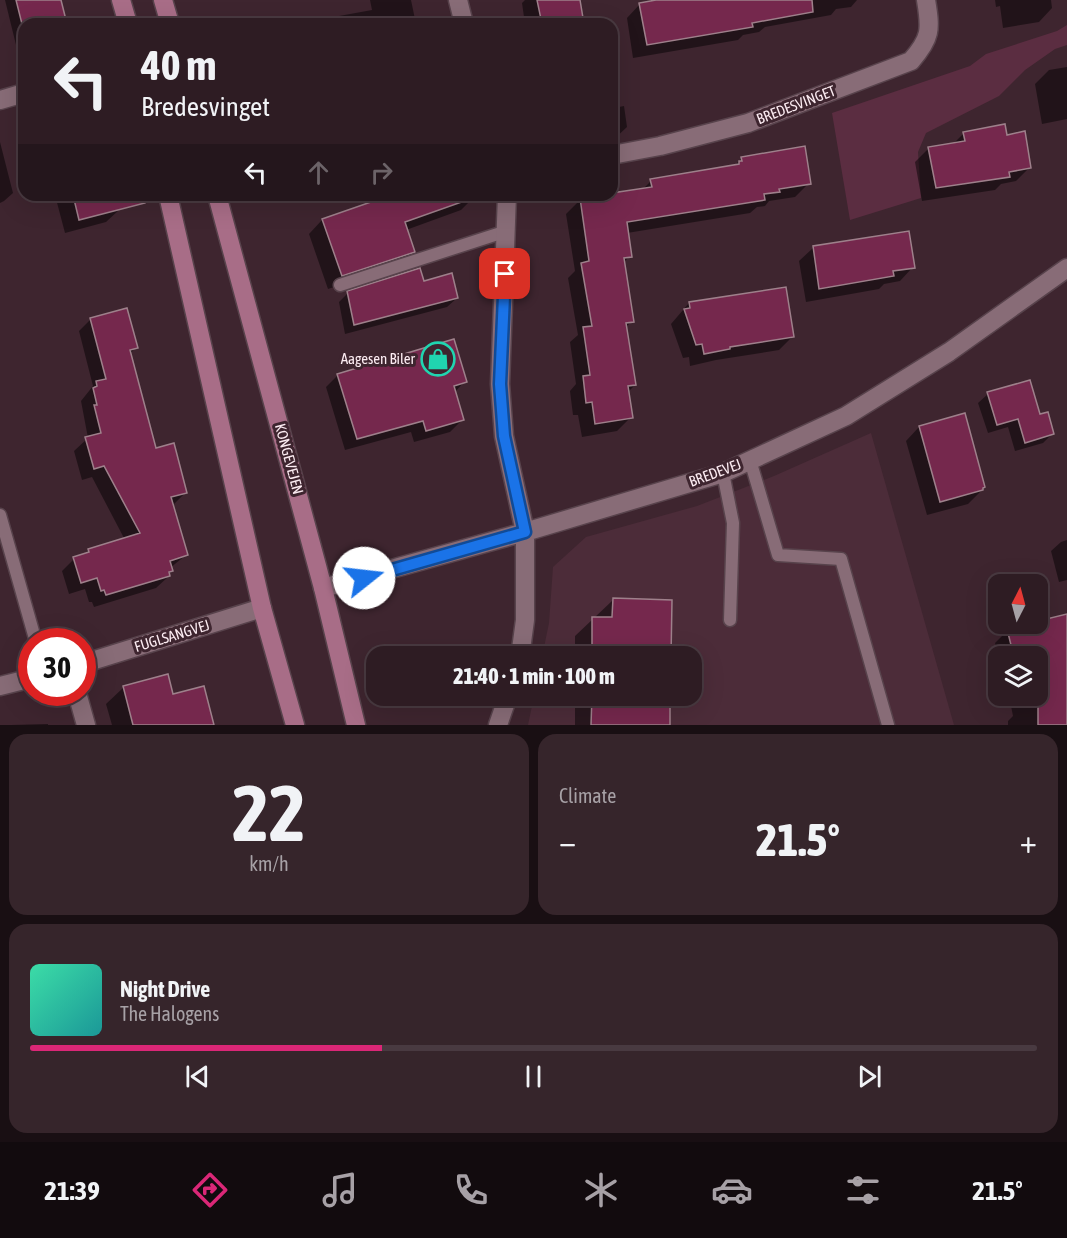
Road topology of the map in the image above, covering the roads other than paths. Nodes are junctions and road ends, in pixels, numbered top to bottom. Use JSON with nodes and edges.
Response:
{"nodes":[{"id":1,"x":122,"y":0,"type":"edge"},
{"id":2,"x":163,"y":0,"type":"edge"},
{"id":3,"x":458,"y":0,"type":"edge"},
{"id":4,"x":926,"y":0,"type":"edge"},
{"id":5,"x":126,"y":18,"type":"edge"},
{"id":6,"x":168,"y":18,"type":"edge"},
{"id":7,"x":462,"y":18,"type":"edge"},
{"id":8,"x":18,"y":95,"type":"edge"},
{"id":9,"x":0,"y":100,"type":"edge"},
{"id":10,"x":618,"y":154,"type":"edge"},
{"id":11,"x":169,"y":201,"type":"edge"},
{"id":12,"x":219,"y":201,"type":"edge"},
{"id":13,"x":507,"y":201,"type":"edge"},
{"id":14,"x":507,"y":231,"type":"junction"},
{"id":15,"x":1067,"y":268,"type":"edge"},
{"id":16,"x":340,"y":285,"type":"dead end"},
{"id":17,"x":750,"y":460,"type":"junction"},
{"id":18,"x":723,"y":472,"type":"junction"},
{"id":19,"x":0,"y":515,"type":"edge"},
{"id":20,"x":525,"y":532,"type":"junction"},
{"id":21,"x":323,"y":588,"type":"junction"},
{"id":22,"x":262,"y":608,"type":"junction"},
{"id":23,"x":730,"y":620,"type":"dead end"},
{"id":24,"x":32,"y":628,"type":"edge"},
{"id":25,"x":521,"y":646,"type":"edge"},
{"id":26,"x":96,"y":660,"type":"edge"},
{"id":27,"x":18,"y":682,"type":"edge"},
{"id":28,"x":0,"y":686,"type":"edge"},
{"id":29,"x":81,"y":706,"type":"edge"},
{"id":30,"x":505,"y":706,"type":"edge"},
{"id":31,"x":86,"y":725,"type":"edge"},
{"id":32,"x":295,"y":725,"type":"edge"},
{"id":33,"x":356,"y":725,"type":"edge"},
{"id":34,"x":498,"y":725,"type":"edge"},
{"id":35,"x":888,"y":725,"type":"edge"}],
"edges":[{"from":1,"to":5,"type":"main road"},
{"from":2,"to":6,"type":"main road"},
{"from":3,"to":7,"type":"street"},
{"from":4,"to":10,"type":"street","name":"BREDESVINGET"},
{"from":8,"to":9,"type":"street"},
{"from":11,"to":22,"type":"main road"},
{"from":12,"to":21,"type":"main road","name":"KONGEVEJEN"},
{"from":13,"to":14,"type":"street"},
{"from":14,"to":16,"type":"lane"},
{"from":14,"to":20,"type":"street"},
{"from":15,"to":17,"type":"street","name":"BREDEVEJ"},
{"from":17,"to":18,"type":"street","name":"BREDEVEJ"},
{"from":17,"to":35,"type":"lane"},
{"from":18,"to":20,"type":"street","name":"BREDEVEJ"},
{"from":18,"to":23,"type":"lane"},
{"from":19,"to":24,"type":"lane"},
{"from":20,"to":21,"type":"street","name":"BREDEVEJ"},
{"from":20,"to":25,"type":"street"},
{"from":21,"to":33,"type":"main road","name":"KONGEVEJEN"},
{"from":22,"to":26,"type":"street","name":"FUGLSANGVEJ"},
{"from":22,"to":32,"type":"main road"},
{"from":27,"to":28,"type":"street"},
{"from":29,"to":31,"type":"street"},
{"from":30,"to":34,"type":"street"}]}
